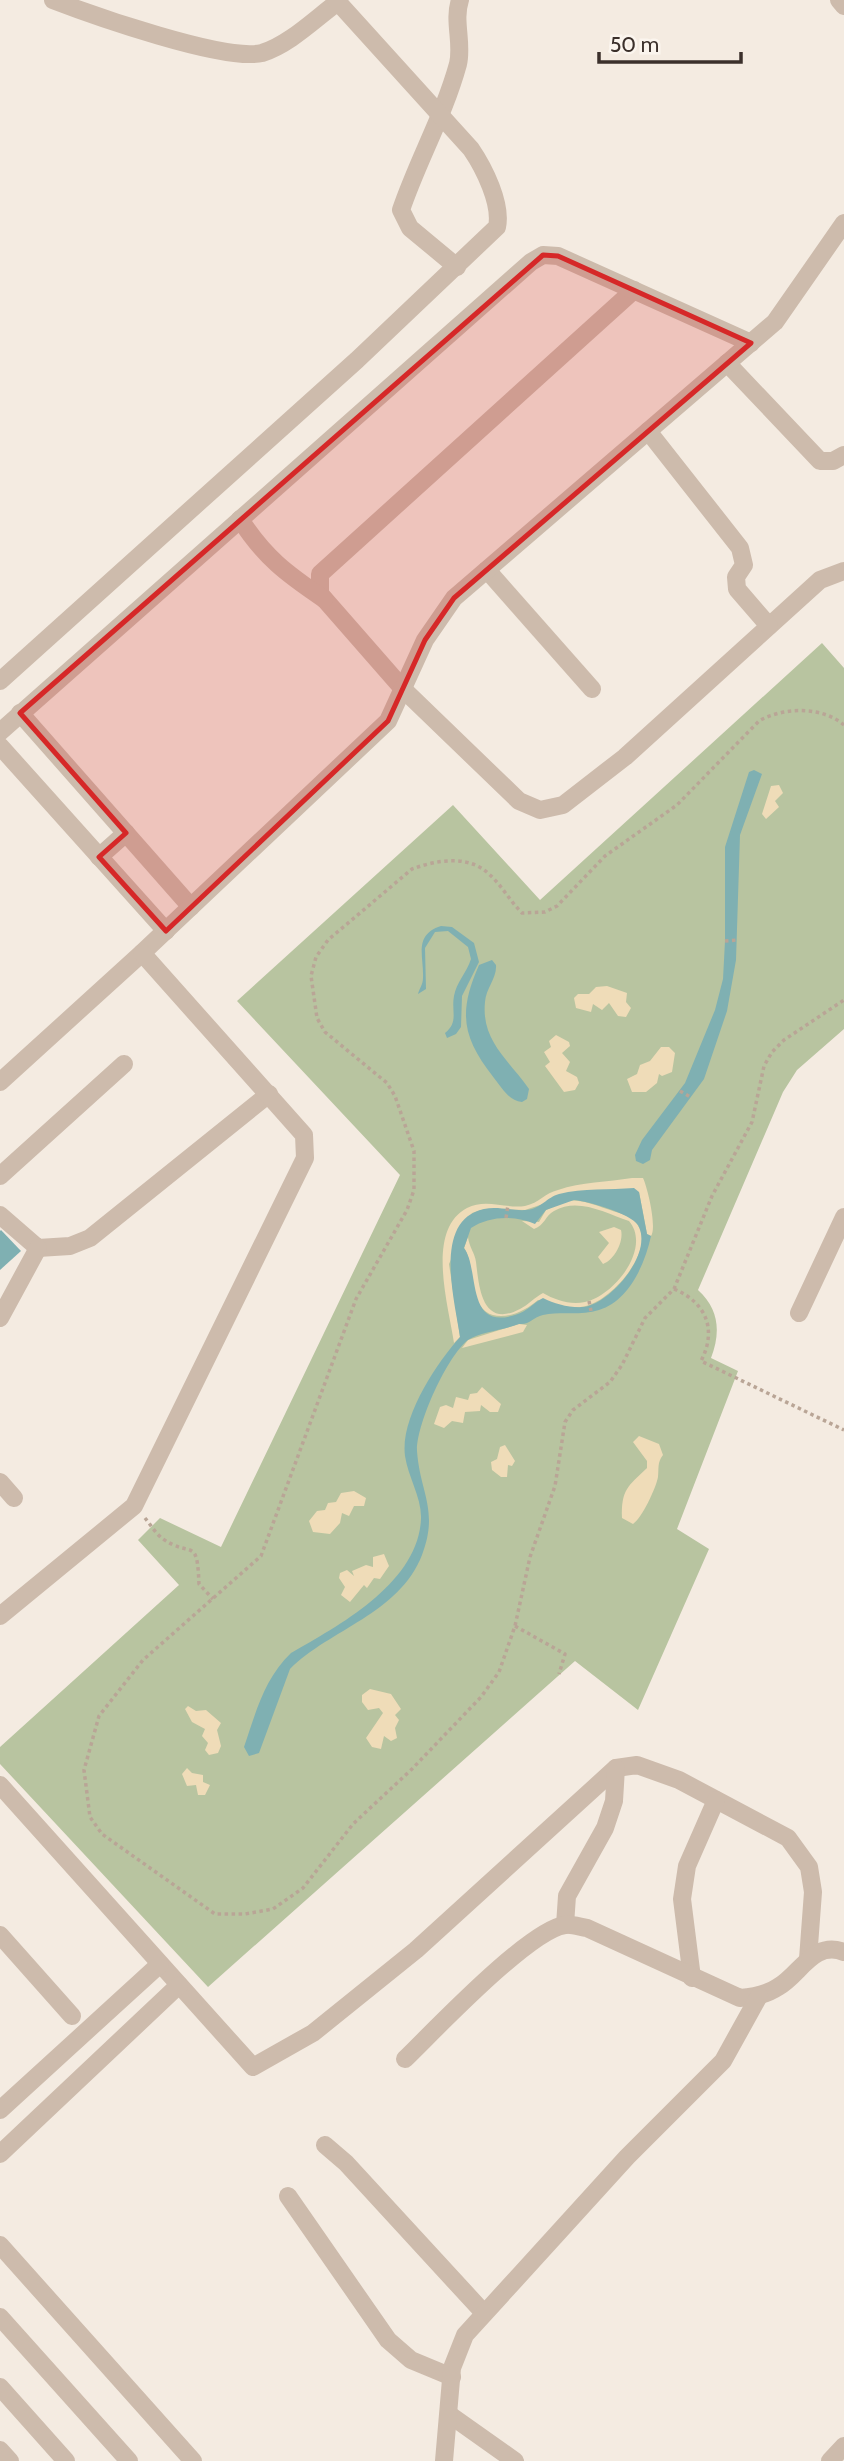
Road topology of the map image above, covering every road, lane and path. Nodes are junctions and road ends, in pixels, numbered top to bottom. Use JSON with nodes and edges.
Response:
{"nodes":[{"id":1,"x":53,"y":0,"type":"edge"},
{"id":2,"x":460,"y":0,"type":"edge"},
{"id":3,"x":839,"y":0,"type":"edge"},
{"id":4,"x":337,"y":1,"type":"edge"},
{"id":5,"x":844,"y":6,"type":"edge"},
{"id":6,"x":441,"y":116,"type":"junction"},
{"id":7,"x":844,"y":223,"type":"edge"},
{"id":8,"x":457,"y":267,"type":"junction"},
{"id":9,"x":634,"y":290,"type":"junction"},
{"id":10,"x":751,"y":343,"type":"junction"},
{"id":11,"x":727,"y":363,"type":"junction"},
{"id":12,"x":648,"y":431,"type":"junction"},
{"id":13,"x":844,"y":455,"type":"edge"},
{"id":14,"x":240,"y":519,"type":"junction"},
{"id":15,"x":487,"y":570,"type":"junction"},
{"id":16,"x":844,"y":571,"type":"edge"},
{"id":17,"x":324,"y":599,"type":"junction"},
{"id":18,"x":769,"y":626,"type":"junction"},
{"id":19,"x":0,"y":681,"type":"edge"},
{"id":20,"x":592,"y":689,"type":"dead end"},
{"id":21,"x":404,"y":690,"type":"junction"},
{"id":22,"x":20,"y":713,"type":"junction"},
{"id":23,"x":844,"y":725,"type":"edge"},
{"id":24,"x":0,"y":732,"type":"edge"},
{"id":25,"x":0,"y":746,"type":"edge"},
{"id":26,"x":126,"y":833,"type":"junction"},
{"id":27,"x":99,"y":857,"type":"junction"},
{"id":28,"x":191,"y":907,"type":"junction"},
{"id":29,"x":166,"y":932,"type":"junction"},
{"id":30,"x":737,"y":940,"type":"dead end"},
{"id":31,"x":725,"y":941,"type":"dead end"},
{"id":32,"x":142,"y":953,"type":"junction"},
{"id":33,"x":844,"y":1000,"type":"edge"},
{"id":34,"x":124,"y":1065,"type":"dead end"},
{"id":35,"x":0,"y":1082,"type":"edge"},
{"id":36,"x":680,"y":1091,"type":"dead end"},
{"id":37,"x":269,"y":1094,"type":"junction"},
{"id":38,"x":692,"y":1098,"type":"dead end"},
{"id":39,"x":0,"y":1177,"type":"edge"},
{"id":40,"x":508,"y":1205,"type":"dead end"},
{"id":41,"x":0,"y":1215,"type":"edge"},
{"id":42,"x":844,"y":1217,"type":"edge"},
{"id":43,"x":506,"y":1218,"type":"dead end"},
{"id":44,"x":38,"y":1248,"type":"junction"},
{"id":45,"x":674,"y":1289,"type":"junction"},
{"id":46,"x":589,"y":1301,"type":"dead end"},
{"id":47,"x":591,"y":1311,"type":"dead end"},
{"id":48,"x":799,"y":1313,"type":"dead end"},
{"id":49,"x":0,"y":1318,"type":"edge"},
{"id":50,"x":844,"y":1430,"type":"edge"},
{"id":51,"x":0,"y":1482,"type":"edge"},
{"id":52,"x":14,"y":1498,"type":"dead end"},
{"id":53,"x":134,"y":1506,"type":"junction"},
{"id":54,"x":213,"y":1600,"type":"junction"},
{"id":55,"x":0,"y":1616,"type":"edge"},
{"id":56,"x":515,"y":1626,"type":"junction"},
{"id":57,"x":559,"y":1674,"type":"dead end"},
{"id":58,"x":616,"y":1768,"type":"junction"},
{"id":59,"x":0,"y":1785,"type":"edge"},
{"id":60,"x":716,"y":1800,"type":"junction"},
{"id":61,"x":565,"y":1925,"type":"junction"},
{"id":62,"x":0,"y":1935,"type":"edge"},
{"id":63,"x":844,"y":1952,"type":"edge"},
{"id":64,"x":808,"y":1958,"type":"junction"},
{"id":65,"x":160,"y":1964,"type":"junction"},
{"id":66,"x":692,"y":1978,"type":"junction"},
{"id":67,"x":179,"y":1985,"type":"junction"},
{"id":68,"x":759,"y":1996,"type":"junction"},
{"id":69,"x":72,"y":2016,"type":"dead end"},
{"id":70,"x":405,"y":2059,"type":"dead end"},
{"id":71,"x":0,"y":2110,"type":"edge"},
{"id":72,"x":325,"y":2145,"type":"dead end"},
{"id":73,"x":0,"y":2154,"type":"edge"},
{"id":74,"x":288,"y":2196,"type":"dead end"},
{"id":75,"x":0,"y":2245,"type":"edge"},
{"id":76,"x":483,"y":2312,"type":"junction"},
{"id":77,"x":0,"y":2317,"type":"edge"},
{"id":78,"x":452,"y":2376,"type":"junction"},
{"id":79,"x":0,"y":2387,"type":"edge"},
{"id":80,"x":450,"y":2415,"type":"junction"},
{"id":81,"x":844,"y":2446,"type":"edge"},
{"id":82,"x":0,"y":2450,"type":"edge"},
{"id":83,"x":10,"y":2461,"type":"edge"},
{"id":84,"x":66,"y":2461,"type":"edge"},
{"id":85,"x":129,"y":2461,"type":"edge"},
{"id":86,"x":193,"y":2461,"type":"edge"},
{"id":87,"x":444,"y":2461,"type":"edge"},
{"id":88,"x":515,"y":2461,"type":"edge"},
{"id":89,"x":830,"y":2461,"type":"edge"}],
"edges":[{"from":1,"to":4,"type":"street"},
{"from":2,"to":6,"type":"street"},
{"from":3,"to":5,"type":"street"},
{"from":4,"to":6,"type":"street"},
{"from":6,"to":8,"type":"street"},
{"from":6,"to":8,"type":"street"},
{"from":7,"to":10,"type":"street"},
{"from":8,"to":19,"type":"street"},
{"from":9,"to":10,"type":"street"},
{"from":9,"to":14,"type":"street"},
{"from":9,"to":17,"type":"street"},
{"from":10,"to":11,"type":"street"},
{"from":11,"to":12,"type":"street"},
{"from":11,"to":13,"type":"street"},
{"from":12,"to":15,"type":"street"},
{"from":12,"to":18,"type":"street"},
{"from":14,"to":17,"type":"street"},
{"from":14,"to":22,"type":"street"},
{"from":15,"to":20,"type":"street"},
{"from":15,"to":21,"type":"street"},
{"from":16,"to":18,"type":"street"},
{"from":17,"to":21,"type":"street"},
{"from":18,"to":21,"type":"street"},
{"from":21,"to":28,"type":"street"},
{"from":22,"to":24,"type":"street"},
{"from":22,"to":26,"type":"street"},
{"from":23,"to":54,"type":"path"},
{"from":25,"to":27,"type":"street"},
{"from":26,"to":27,"type":"street"},
{"from":26,"to":28,"type":"street"},
{"from":27,"to":29,"type":"street"},
{"from":28,"to":29,"type":"street"},
{"from":29,"to":32,"type":"street"},
{"from":30,"to":31,"type":"path"},
{"from":32,"to":35,"type":"street"},
{"from":32,"to":37,"type":"street"},
{"from":33,"to":45,"type":"path"},
{"from":34,"to":39,"type":"street"},
{"from":36,"to":38,"type":"path"},
{"from":37,"to":44,"type":"street"},
{"from":37,"to":53,"type":"street"},
{"from":40,"to":43,"type":"path"},
{"from":41,"to":44,"type":"street"},
{"from":42,"to":48,"type":"street"},
{"from":44,"to":49,"type":"street"},
{"from":45,"to":50,"type":"path"},
{"from":45,"to":56,"type":"path"},
{"from":46,"to":47,"type":"path"},
{"from":51,"to":52,"type":"street"},
{"from":53,"to":54,"type":"path"},
{"from":53,"to":55,"type":"street"},
{"from":54,"to":56,"type":"path"},
{"from":56,"to":57,"type":"path"},
{"from":58,"to":60,"type":"street"},
{"from":58,"to":61,"type":"street"},
{"from":58,"to":67,"type":"street"},
{"from":59,"to":65,"type":"street"},
{"from":60,"to":64,"type":"street"},
{"from":60,"to":66,"type":"street"},
{"from":61,"to":66,"type":"street"},
{"from":61,"to":70,"type":"street"},
{"from":62,"to":69,"type":"street"},
{"from":63,"to":64,"type":"street"},
{"from":64,"to":68,"type":"street"},
{"from":65,"to":67,"type":"street"},
{"from":65,"to":71,"type":"street"},
{"from":66,"to":68,"type":"street"},
{"from":67,"to":73,"type":"street"},
{"from":68,"to":76,"type":"street"},
{"from":72,"to":76,"type":"street"},
{"from":74,"to":78,"type":"street"},
{"from":75,"to":86,"type":"street"},
{"from":76,"to":78,"type":"street"},
{"from":77,"to":85,"type":"street"},
{"from":78,"to":80,"type":"street"},
{"from":79,"to":84,"type":"street"},
{"from":80,"to":87,"type":"street"},
{"from":80,"to":88,"type":"street"},
{"from":81,"to":89,"type":"street"},
{"from":82,"to":83,"type":"street"}]}
